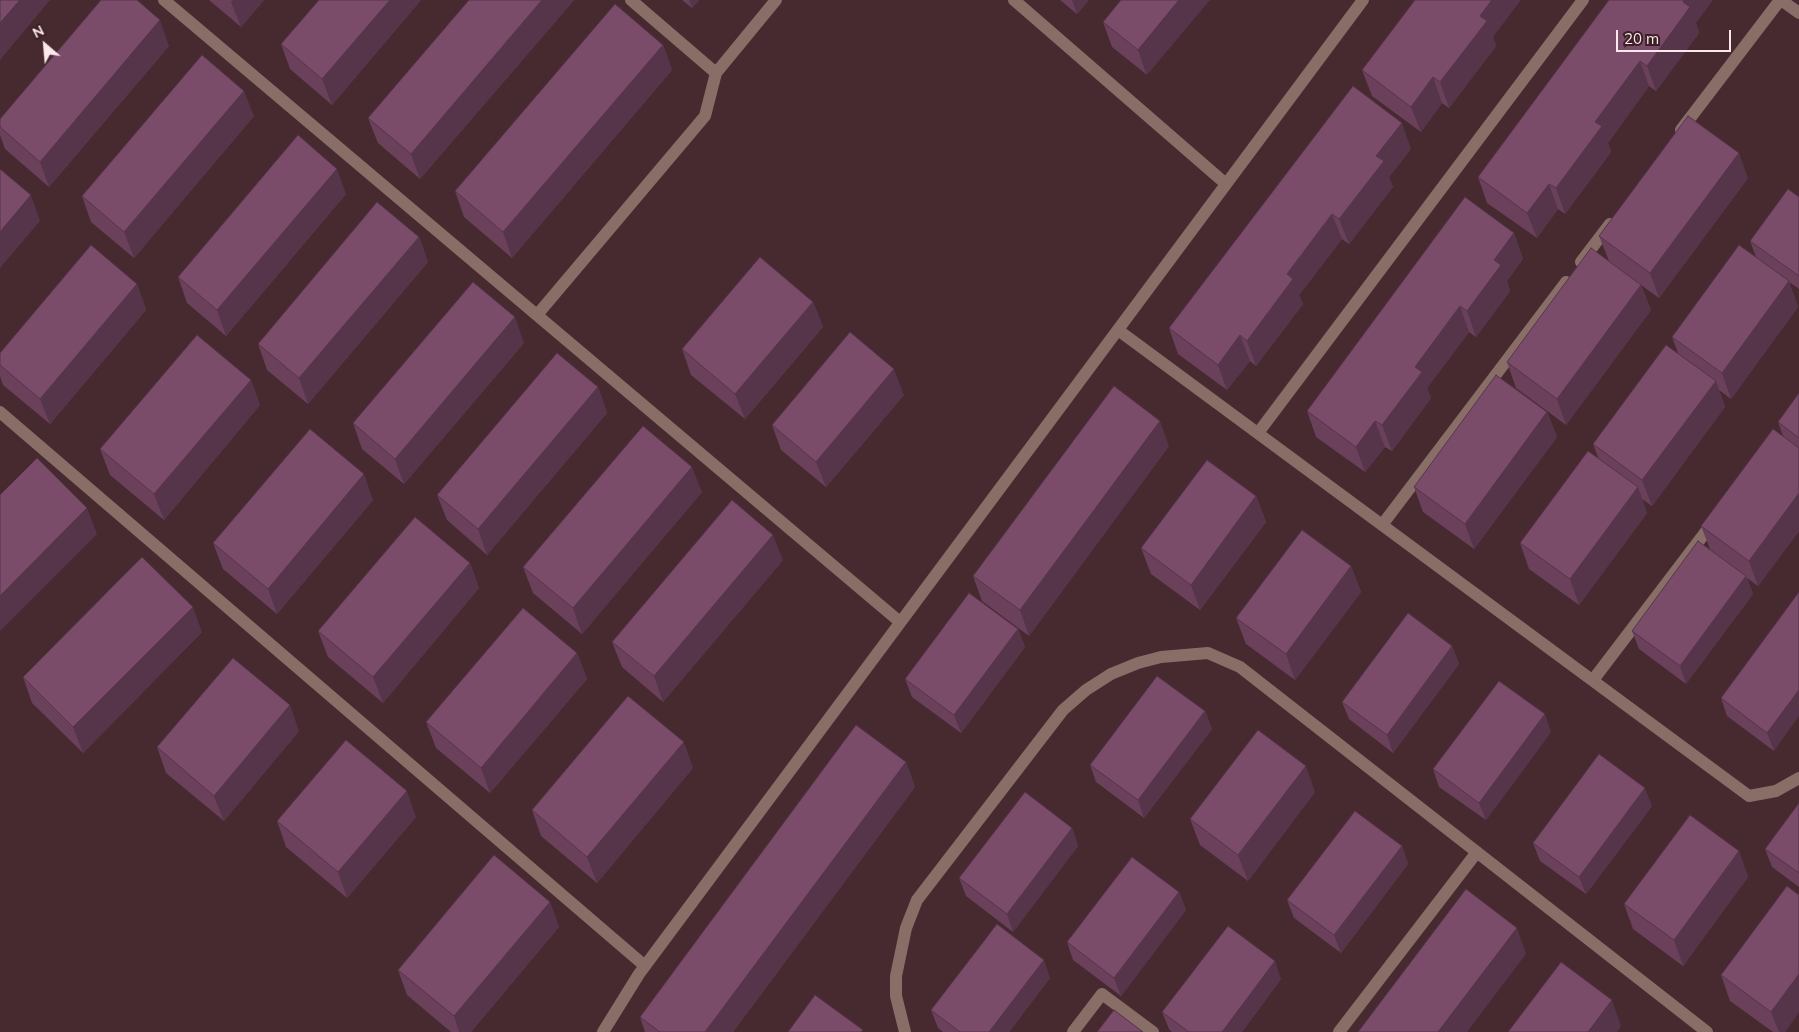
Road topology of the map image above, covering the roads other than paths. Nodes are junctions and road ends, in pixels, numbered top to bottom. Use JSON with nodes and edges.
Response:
{"nodes":[{"id":1,"x":164,"y":0,"type":"edge"},
{"id":2,"x":631,"y":0,"type":"edge"},
{"id":3,"x":776,"y":0,"type":"edge"},
{"id":4,"x":1014,"y":0,"type":"edge"},
{"id":5,"x":1363,"y":0,"type":"edge"},
{"id":6,"x":1583,"y":0,"type":"edge"},
{"id":7,"x":1780,"y":0,"type":"edge"},
{"id":8,"x":1799,"y":14,"type":"edge"},
{"id":9,"x":716,"y":73,"type":"junction"},
{"id":10,"x":1671,"y":143,"type":"edge"},
{"id":11,"x":1226,"y":184,"type":"junction"},
{"id":12,"x":1617,"y":215,"type":"edge"},
{"id":13,"x":537,"y":315,"type":"junction"},
{"id":14,"x":1118,"y":330,"type":"junction"},
{"id":15,"x":0,"y":412,"type":"edge"},
{"id":16,"x":1258,"y":433,"type":"junction"},
{"id":17,"x":1722,"y":509,"type":"edge"},
{"id":18,"x":1382,"y":525,"type":"junction"},
{"id":19,"x":900,"y":622,"type":"junction"},
{"id":20,"x":1593,"y":680,"type":"junction"},
{"id":21,"x":1799,"y":778,"type":"edge"},
{"id":22,"x":1477,"y":852,"type":"junction"},
{"id":23,"x":645,"y":966,"type":"junction"},
{"id":24,"x":602,"y":1032,"type":"edge"},
{"id":25,"x":905,"y":1032,"type":"edge"},
{"id":26,"x":1073,"y":1032,"type":"edge"},
{"id":27,"x":1154,"y":1032,"type":"edge"},
{"id":28,"x":1339,"y":1032,"type":"edge"},
{"id":29,"x":1707,"y":1032,"type":"edge"}],
"edges":[{"from":1,"to":13,"type":"street"},
{"from":2,"to":9,"type":"street"},
{"from":3,"to":9,"type":"street"},
{"from":4,"to":11,"type":"street"},
{"from":5,"to":11,"type":"street"},
{"from":6,"to":16,"type":"street"},
{"from":7,"to":8,"type":"street"},
{"from":7,"to":10,"type":"street"},
{"from":9,"to":13,"type":"street"},
{"from":11,"to":14,"type":"street"},
{"from":12,"to":18,"type":"street"},
{"from":13,"to":19,"type":"street"},
{"from":14,"to":16,"type":"street"},
{"from":14,"to":19,"type":"street"},
{"from":15,"to":23,"type":"street"},
{"from":16,"to":18,"type":"street"},
{"from":17,"to":20,"type":"street"},
{"from":18,"to":20,"type":"street"},
{"from":19,"to":23,"type":"street"},
{"from":20,"to":21,"type":"street"},
{"from":22,"to":25,"type":"street"},
{"from":22,"to":28,"type":"street"},
{"from":22,"to":29,"type":"street"},
{"from":23,"to":24,"type":"street"},
{"from":26,"to":27,"type":"street"}]}
